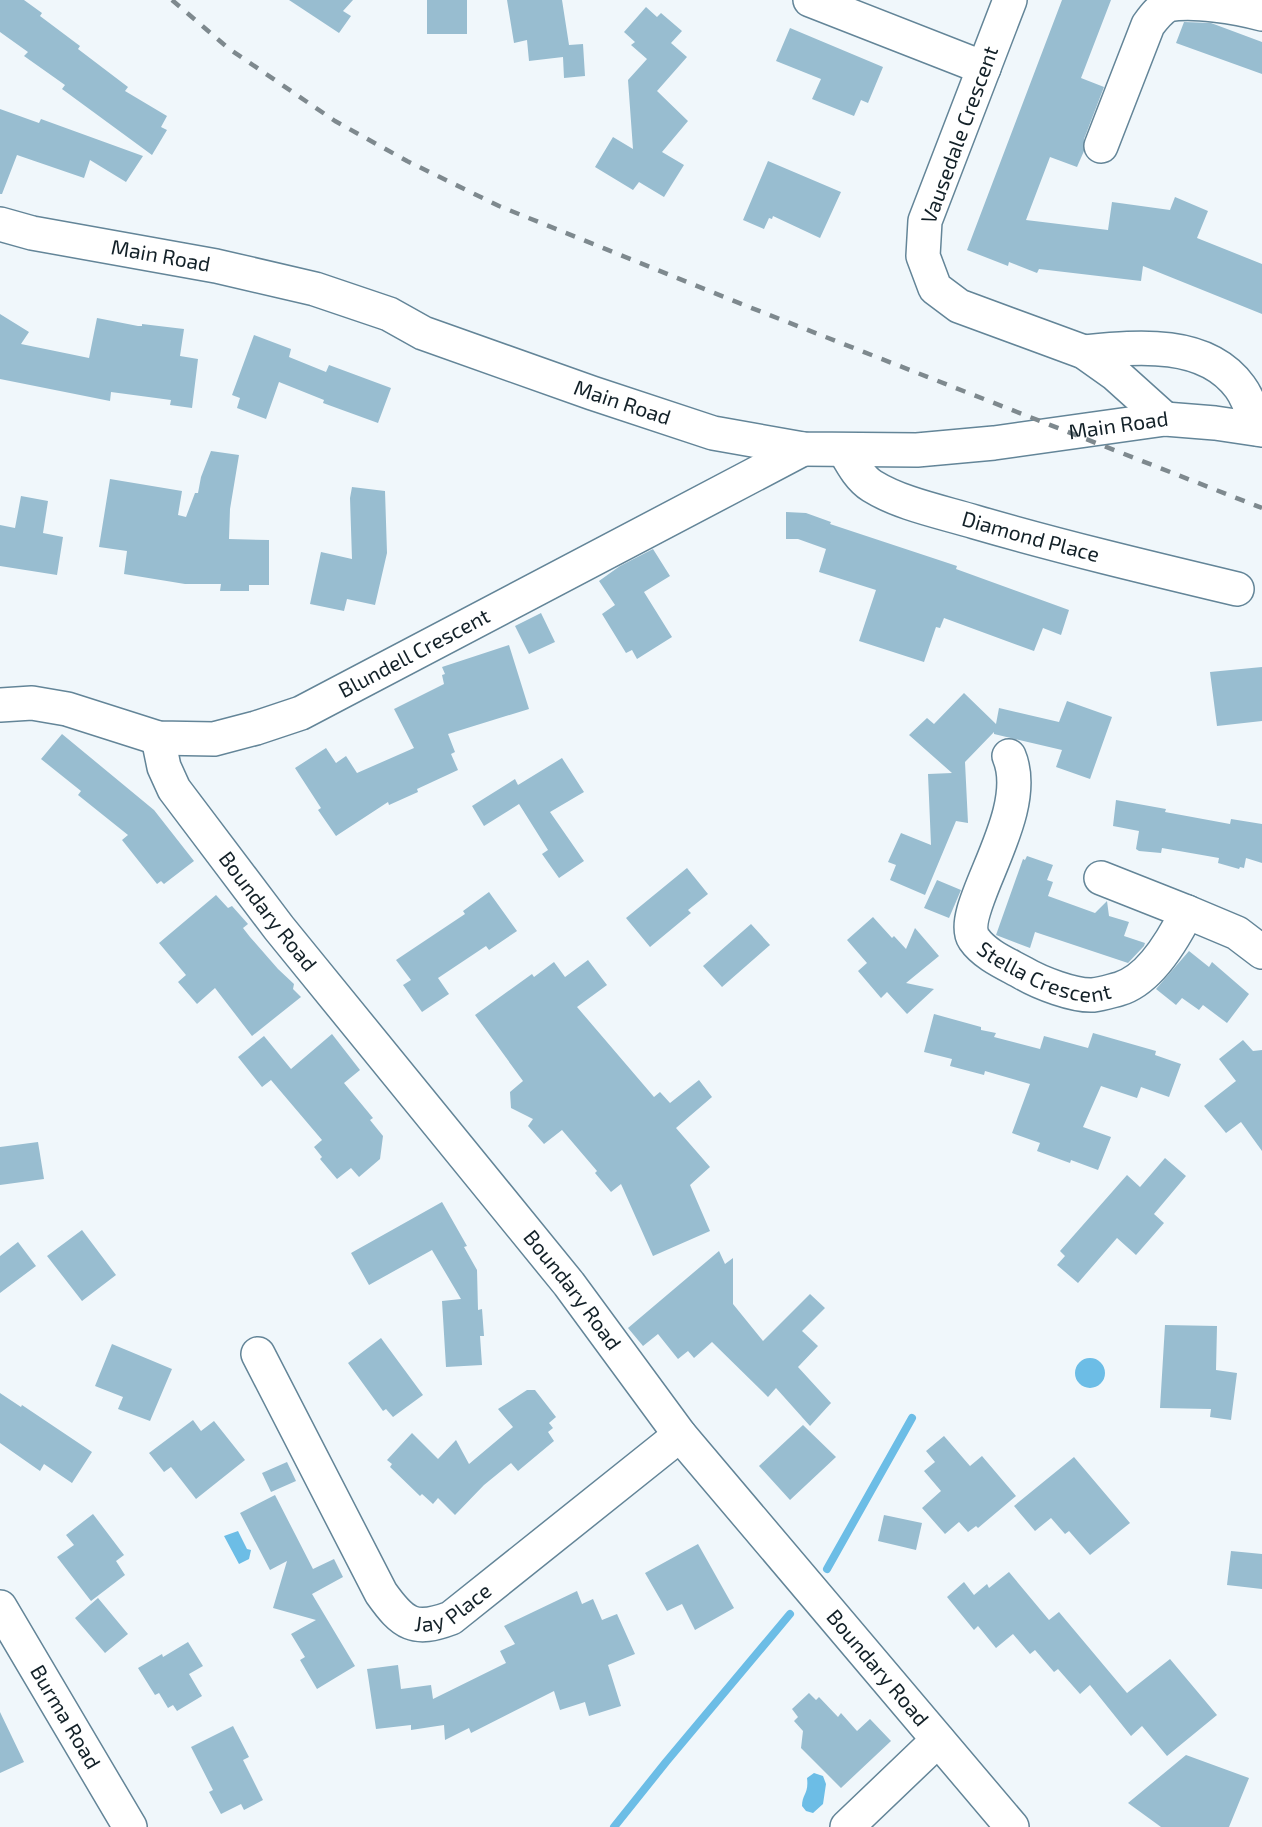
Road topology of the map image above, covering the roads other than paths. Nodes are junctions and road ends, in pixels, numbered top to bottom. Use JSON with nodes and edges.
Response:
{"nodes":[{"id":1,"x":810,"y":0,"type":"edge"},
{"id":2,"x":1010,"y":0,"type":"edge"},
{"id":3,"x":1262,"y":14,"type":"edge"},
{"id":4,"x":984,"y":68,"type":"junction"},
{"id":5,"x":1101,"y":146,"type":"dead end"},
{"id":6,"x":0,"y":224,"type":"edge"},
{"id":7,"x":1084,"y":352,"type":"junction"},
{"id":8,"x":1165,"y":419,"type":"junction"},
{"id":9,"x":1260,"y":430,"type":"edge"},
{"id":10,"x":802,"y":449,"type":"junction"},
{"id":11,"x":844,"y":450,"type":"junction"},
{"id":12,"x":1237,"y":589,"type":"dead end"},
{"id":13,"x":0,"y":705,"type":"edge"},
{"id":14,"x":158,"y":738,"type":"junction"},
{"id":15,"x":1009,"y":756,"type":"dead end"},
{"id":16,"x":1101,"y":878,"type":"dead end"},
{"id":17,"x":1188,"y":912,"type":"junction"},
{"id":18,"x":1262,"y":952,"type":"edge"},
{"id":19,"x":258,"y":1354,"type":"dead end"},
{"id":20,"x":680,"y":1435,"type":"junction"},
{"id":21,"x":0,"y":1607,"type":"edge"},
{"id":22,"x":944,"y":1747,"type":"junction"},
{"id":23,"x":130,"y":1827,"type":"edge"},
{"id":24,"x":847,"y":1827,"type":"edge"},
{"id":25,"x":878,"y":1827,"type":"edge"},
{"id":26,"x":1012,"y":1827,"type":"edge"}],
"edges":[{"from":1,"to":4,"type":"street"},
{"from":2,"to":4,"type":"street","name":"Vausedale Crescent"},
{"from":3,"to":5,"type":"street"},
{"from":4,"to":7,"type":"street","name":"Vausedale Crescent"},
{"from":6,"to":10,"type":"street","name":"Main Road"},
{"from":7,"to":8,"type":"street","name":"Vausedale Crescent"},
{"from":7,"to":9,"type":"street","name":"Vausedale Crescent"},
{"from":8,"to":9,"type":"street","name":"Main Road"},
{"from":8,"to":11,"type":"street","name":"Main Road"},
{"from":10,"to":11,"type":"street","name":"Main Road"},
{"from":10,"to":14,"type":"street","name":"Blundell Crescent"},
{"from":11,"to":12,"type":"street","name":"Diamond Place"},
{"from":13,"to":14,"type":"street","name":"Blundell Crescent"},
{"from":14,"to":20,"type":"street","name":"Boundary Road"},
{"from":15,"to":17,"type":"street","name":"Stella Crescent"},
{"from":16,"to":17,"type":"street"},
{"from":17,"to":18,"type":"street"},
{"from":19,"to":20,"type":"street","name":"Jay Place"},
{"from":20,"to":22,"type":"street","name":"Boundary Road"},
{"from":21,"to":23,"type":"street","name":"Burma Road"},
{"from":22,"to":24,"type":"street"},
{"from":22,"to":25,"type":"street"},
{"from":22,"to":26,"type":"street","name":"Boundary Road"}]}
